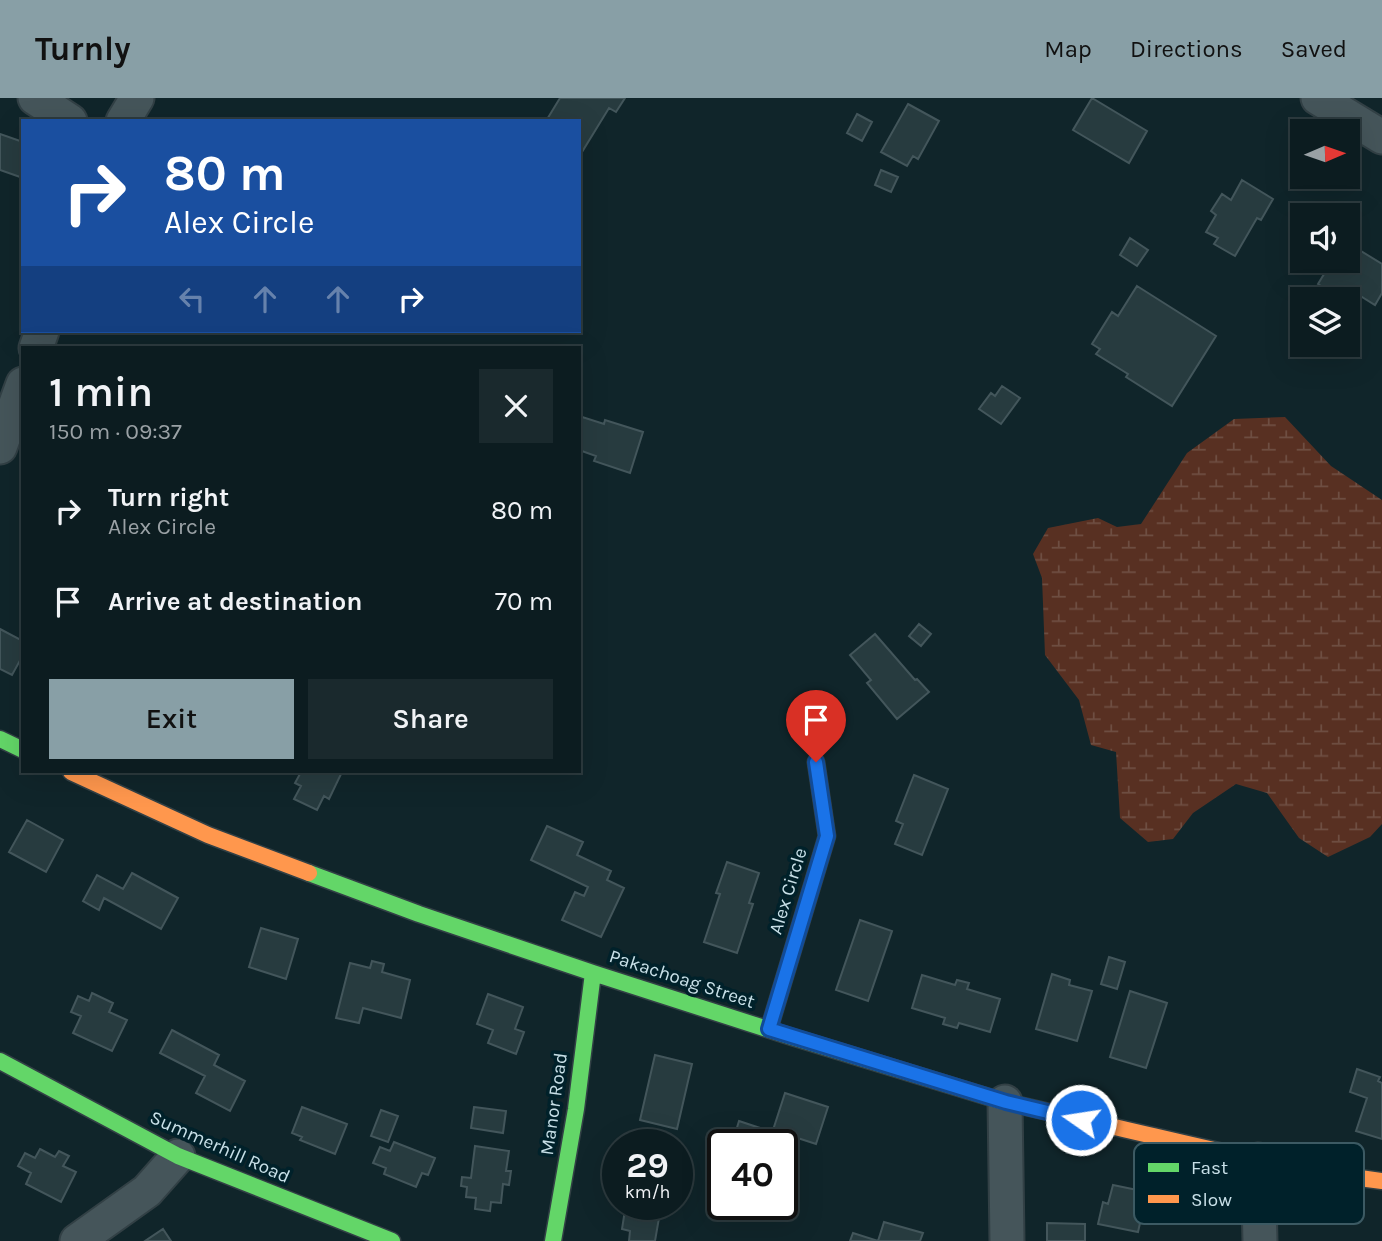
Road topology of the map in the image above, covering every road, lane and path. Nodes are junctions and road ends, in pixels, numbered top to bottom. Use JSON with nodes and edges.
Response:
{"nodes":[{"id":1,"x":35,"y":98,"type":"edge"},
{"id":2,"x":137,"y":98,"type":"edge"},
{"id":3,"x":1318,"y":98,"type":"edge"},
{"id":4,"x":67,"y":119,"type":"edge"},
{"id":5,"x":124,"y":119,"type":"edge"},
{"id":6,"x":1382,"y":137,"type":"edge"},
{"id":7,"x":21,"y":389,"type":"edge"},
{"id":8,"x":2,"y":436,"type":"edge"},
{"id":9,"x":0,"y":739,"type":"edge"},
{"id":10,"x":21,"y":749,"type":"edge"},
{"id":11,"x":816,"y":762,"type":"dead end"},
{"id":12,"x":73,"y":773,"type":"edge"},
{"id":13,"x":593,"y":973,"type":"junction"},
{"id":14,"x":769,"y":1029,"type":"junction"},
{"id":15,"x":0,"y":1061,"type":"edge"},
{"id":16,"x":1006,"y":1102,"type":"junction"},
{"id":17,"x":1184,"y":1143,"type":"edge"},
{"id":18,"x":178,"y":1156,"type":"junction"},
{"id":19,"x":1364,"y":1179,"type":"edge"},
{"id":20,"x":1382,"y":1181,"type":"edge"},
{"id":21,"x":77,"y":1241,"type":"edge"},
{"id":22,"x":393,"y":1241,"type":"edge"},
{"id":23,"x":553,"y":1241,"type":"edge"},
{"id":24,"x":1006,"y":1241,"type":"edge"}],
"edges":[{"from":1,"to":4,"type":"street"},
{"from":2,"to":5,"type":"street"},
{"from":3,"to":6,"type":"street"},
{"from":7,"to":8,"type":"street"},
{"from":9,"to":10,"type":"street"},
{"from":11,"to":14,"type":"street","name":"Alex Circle"},
{"from":12,"to":13,"type":"street","name":"Pakachoag Street"},
{"from":13,"to":14,"type":"street","name":"Pakachoag Street"},
{"from":13,"to":23,"type":"street","name":"Manor Road"},
{"from":14,"to":16,"type":"street","name":"Pakachoag Street"},
{"from":15,"to":18,"type":"street","name":"Summerhill Road"},
{"from":16,"to":17,"type":"street","name":"Pakachoag Street"},
{"from":16,"to":24,"type":"street"},
{"from":18,"to":21,"type":"street"},
{"from":18,"to":22,"type":"street","name":"Summerhill Road"},
{"from":19,"to":20,"type":"street","name":"Pakachoag Street"}]}
